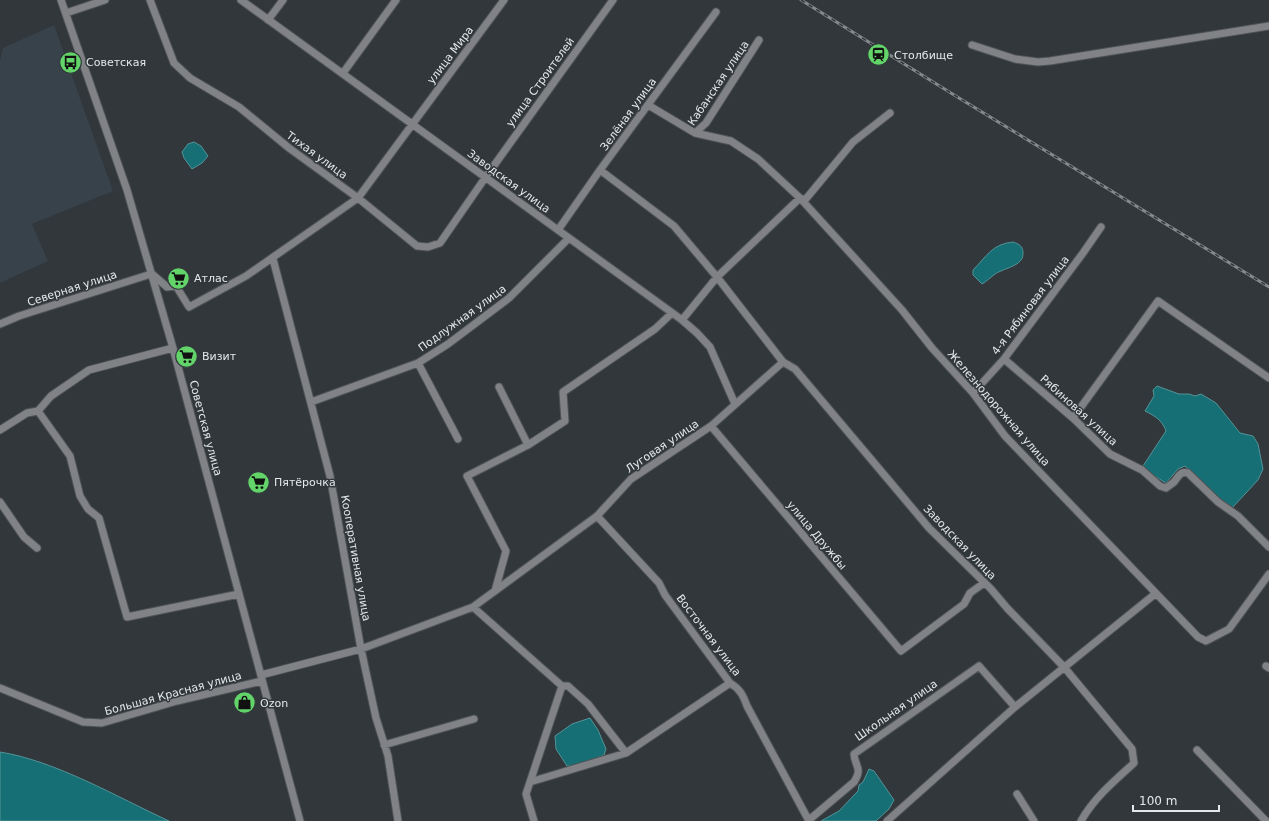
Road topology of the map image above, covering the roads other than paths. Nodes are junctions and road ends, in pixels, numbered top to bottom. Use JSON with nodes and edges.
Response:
{"nodes":[{"id":1,"x":61,"y":0,"type":"edge"},
{"id":2,"x":105,"y":0,"type":"edge"},
{"id":3,"x":150,"y":0,"type":"edge"},
{"id":4,"x":241,"y":0,"type":"edge"},
{"id":5,"x":283,"y":0,"type":"edge"},
{"id":6,"x":396,"y":0,"type":"edge"},
{"id":7,"x":504,"y":0,"type":"edge"},
{"id":8,"x":613,"y":0,"type":"edge"},
{"id":9,"x":716,"y":12,"type":"dead end"},
{"id":10,"x":66,"y":13,"type":"junction"},
{"id":11,"x":268,"y":20,"type":"junction"},
{"id":12,"x":1269,"y":26,"type":"edge"},
{"id":13,"x":759,"y":40,"type":"dead end"},
{"id":14,"x":972,"y":45,"type":"dead end"},
{"id":15,"x":343,"y":73,"type":"junction"},
{"id":16,"x":648,"y":105,"type":"junction"},
{"id":17,"x":890,"y":113,"type":"dead end"},
{"id":18,"x":413,"y":124,"type":"junction"},
{"id":19,"x":695,"y":133,"type":"junction"},
{"id":20,"x":600,"y":170,"type":"junction"},
{"id":21,"x":485,"y":178,"type":"junction"},
{"id":22,"x":358,"y":198,"type":"junction"},
{"id":23,"x":800,"y":198,"type":"junction"},
{"id":24,"x":1101,"y":227,"type":"dead end"},
{"id":25,"x":558,"y":230,"type":"junction"},
{"id":26,"x":569,"y":238,"type":"junction"},
{"id":27,"x":273,"y":259,"type":"junction"},
{"id":28,"x":151,"y":274,"type":"junction"},
{"id":29,"x":717,"y":277,"type":"junction"},
{"id":30,"x":672,"y":313,"type":"junction"},
{"id":31,"x":682,"y":320,"type":"junction"},
{"id":32,"x":0,"y":324,"type":"edge"},
{"id":33,"x":173,"y":348,"type":"junction"},
{"id":34,"x":1004,"y":359,"type":"junction"},
{"id":35,"x":783,"y":362,"type":"junction"},
{"id":36,"x":418,"y":363,"type":"junction"},
{"id":37,"x":1269,"y":378,"type":"edge"},
{"id":38,"x":499,"y":387,"type":"dead end"},
{"id":39,"x":973,"y":393,"type":"junction"},
{"id":40,"x":311,"y":402,"type":"junction"},
{"id":41,"x":735,"y":404,"type":"junction"},
{"id":42,"x":38,"y":411,"type":"junction"},
{"id":43,"x":1073,"y":418,"type":"junction"},
{"id":44,"x":711,"y":426,"type":"junction"},
{"id":45,"x":0,"y":430,"type":"edge"},
{"id":46,"x":458,"y":439,"type":"dead end"},
{"id":47,"x":528,"y":445,"type":"junction"},
{"id":48,"x":0,"y":502,"type":"edge"},
{"id":49,"x":597,"y":516,"type":"junction"},
{"id":50,"x":1269,"y":547,"type":"edge"},
{"id":51,"x":37,"y":548,"type":"dead end"},
{"id":52,"x":1269,"y":574,"type":"edge"},
{"id":53,"x":984,"y":583,"type":"junction"},
{"id":54,"x":495,"y":591,"type":"junction"},
{"id":55,"x":238,"y":594,"type":"junction"},
{"id":56,"x":1155,"y":594,"type":"junction"},
{"id":57,"x":473,"y":606,"type":"junction"},
{"id":58,"x":361,"y":649,"type":"junction"},
{"id":59,"x":1064,"y":667,"type":"junction"},
{"id":60,"x":262,"y":678,"type":"junction"},
{"id":61,"x":730,"y":683,"type":"junction"},
{"id":62,"x":562,"y":686,"type":"junction"},
{"id":63,"x":0,"y":688,"type":"edge"},
{"id":64,"x":1015,"y":707,"type":"junction"},
{"id":65,"x":474,"y":719,"type":"dead end"},
{"id":66,"x":384,"y":745,"type":"junction"},
{"id":67,"x":1197,"y":750,"type":"dead end"},
{"id":68,"x":626,"y":754,"type":"junction"},
{"id":69,"x":530,"y":782,"type":"junction"},
{"id":70,"x":1017,"y":794,"type":"dead end"},
{"id":71,"x":809,"y":820,"type":"edge"},
{"id":72,"x":300,"y":821,"type":"edge"},
{"id":73,"x":398,"y":821,"type":"edge"},
{"id":74,"x":534,"y":821,"type":"edge"},
{"id":75,"x":887,"y":821,"type":"edge"},
{"id":76,"x":1034,"y":821,"type":"edge"},
{"id":77,"x":1081,"y":821,"type":"edge"},
{"id":78,"x":1266,"y":821,"type":"edge"}],
"edges":[{"from":1,"to":10,"type":"street","name":"Советская улица"},
{"from":2,"to":10,"type":"street"},
{"from":3,"to":22,"type":"street","name":"Тихая улица"},
{"from":4,"to":11,"type":"street","name":"Заводская улица"},
{"from":5,"to":11,"type":"street"},
{"from":6,"to":15,"type":"street"},
{"from":7,"to":18,"type":"street","name":"улица Мира"},
{"from":8,"to":21,"type":"street","name":"улица Строителей"},
{"from":9,"to":16,"type":"street","name":"Зелёная улица"},
{"from":10,"to":28,"type":"street","name":"Советская улица"},
{"from":11,"to":15,"type":"street","name":"Заводская улица"},
{"from":12,"to":14,"type":"street"},
{"from":13,"to":19,"type":"street","name":"Кабанская улица"},
{"from":15,"to":18,"type":"street","name":"Заводская улица"},
{"from":16,"to":19,"type":"street"},
{"from":16,"to":20,"type":"street","name":"Зелёная улица"},
{"from":17,"to":23,"type":"street"},
{"from":18,"to":21,"type":"street","name":"Заводская улица"},
{"from":18,"to":22,"type":"street"},
{"from":19,"to":23,"type":"street","name":"Кабанская улица"},
{"from":20,"to":25,"type":"street","name":"Зелёная улица"},
{"from":20,"to":29,"type":"street","name":"Заводская улица"},
{"from":21,"to":22,"type":"street","name":"Тихая улица"},
{"from":21,"to":25,"type":"street","name":"Заводская улица"},
{"from":22,"to":27,"type":"street"},
{"from":23,"to":29,"type":"street"},
{"from":23,"to":39,"type":"street","name":"Железнодорожная улица"},
{"from":24,"to":34,"type":"street","name":"4-я Рябиновая улица"},
{"from":25,"to":26,"type":"street","name":"Заводская улица"},
{"from":26,"to":30,"type":"street","name":"Заводская улица"},
{"from":26,"to":36,"type":"street","name":"Подлужная улица"},
{"from":27,"to":28,"type":"street"},
{"from":27,"to":40,"type":"street","name":"Кооперативная улица"},
{"from":28,"to":32,"type":"street","name":"Северная улица"},
{"from":28,"to":33,"type":"street","name":"Советская улица"},
{"from":29,"to":31,"type":"street"},
{"from":29,"to":35,"type":"street","name":"Заводская улица"},
{"from":30,"to":31,"type":"street","name":"Заводская улица"},
{"from":30,"to":47,"type":"street"},
{"from":31,"to":41,"type":"street","name":"Заводская улица"},
{"from":33,"to":42,"type":"street"},
{"from":33,"to":55,"type":"street","name":"Советская улица"},
{"from":34,"to":39,"type":"street","name":"4-я Рябиновая улица"},
{"from":34,"to":43,"type":"street","name":"Рябиновая улица"},
{"from":35,"to":41,"type":"street","name":"Луговая улица"},
{"from":35,"to":53,"type":"street","name":"Заводская улица"},
{"from":36,"to":40,"type":"street","name":"Подлужная улица"},
{"from":36,"to":46,"type":"street","name":"Подлужная улица"},
{"from":37,"to":43,"type":"street"},
{"from":38,"to":47,"type":"street"},
{"from":39,"to":56,"type":"street","name":"Железнодорожная улица"},
{"from":40,"to":58,"type":"street","name":"Кооперативная улица"},
{"from":41,"to":44,"type":"street","name":"Луговая улица"},
{"from":42,"to":45,"type":"street"},
{"from":42,"to":55,"type":"street"},
{"from":43,"to":50,"type":"street","name":"Рябиновая улица"},
{"from":44,"to":49,"type":"street","name":"Луговая улица"},
{"from":44,"to":53,"type":"street","name":"улица Дружбы"},
{"from":47,"to":54,"type":"street"},
{"from":48,"to":51,"type":"street"},
{"from":49,"to":54,"type":"street","name":"Луговая улица"},
{"from":49,"to":61,"type":"street","name":"Восточная улица"},
{"from":52,"to":56,"type":"street","name":"Железнодорожная улица"},
{"from":53,"to":59,"type":"street","name":"Заводская улица"},
{"from":54,"to":57,"type":"street","name":"Большая Красная улица"},
{"from":55,"to":60,"type":"street","name":"Советская улица"},
{"from":56,"to":59,"type":"street"},
{"from":57,"to":58,"type":"street","name":"Большая Красная улица"},
{"from":57,"to":62,"type":"street"},
{"from":58,"to":60,"type":"street","name":"Большая Красная улица"},
{"from":58,"to":66,"type":"street","name":"Кооперативная улица"},
{"from":59,"to":64,"type":"street"},
{"from":59,"to":77,"type":"street","name":"Заводская улица"},
{"from":60,"to":63,"type":"street","name":"Большая Красная улица"},
{"from":60,"to":72,"type":"street","name":"Советская улица"},
{"from":61,"to":68,"type":"street"},
{"from":61,"to":71,"type":"street","name":"Восточная улица"},
{"from":62,"to":68,"type":"street"},
{"from":62,"to":69,"type":"street"},
{"from":64,"to":71,"type":"street","name":"Школьная улица"},
{"from":64,"to":75,"type":"street"},
{"from":65,"to":66,"type":"street"},
{"from":66,"to":73,"type":"street","name":"Кооперативная улица"},
{"from":67,"to":78,"type":"street"},
{"from":68,"to":69,"type":"street"},
{"from":69,"to":74,"type":"street"},
{"from":70,"to":76,"type":"street"}]}
